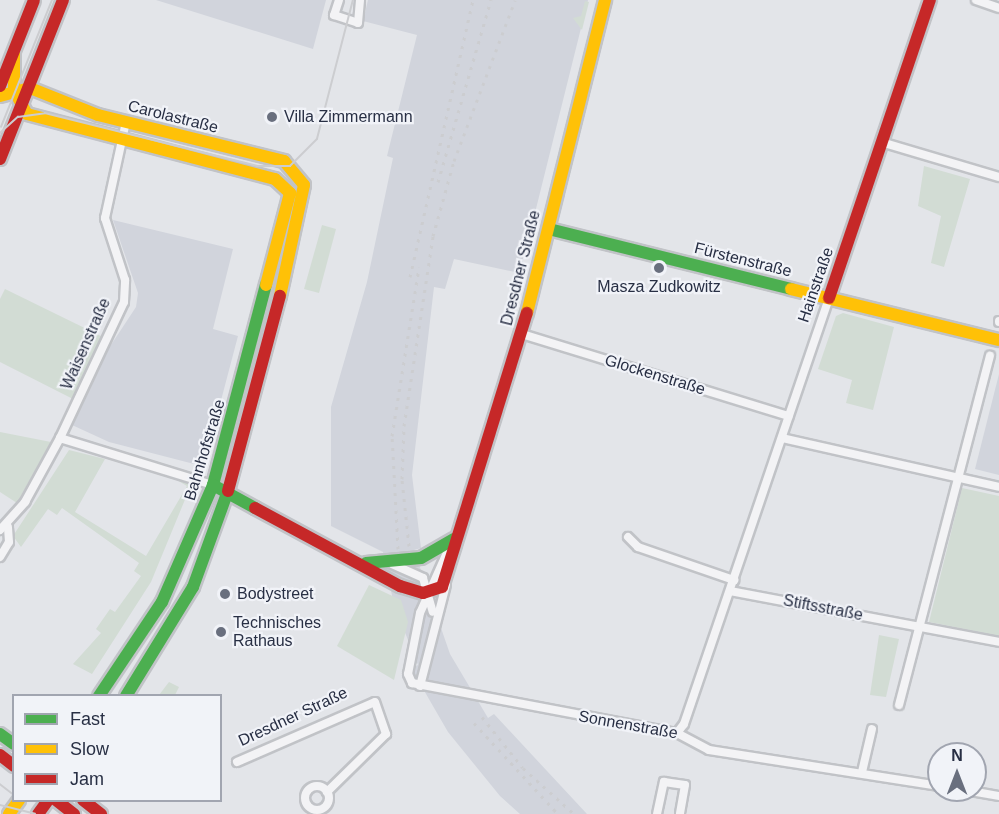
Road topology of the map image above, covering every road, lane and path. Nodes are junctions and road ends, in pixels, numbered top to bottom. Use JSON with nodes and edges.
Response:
{"nodes":[{"id":1,"x":34,"y":0,"type":"edge"},
{"id":2,"x":63,"y":0,"type":"edge"},
{"id":3,"x":339,"y":0,"type":"edge"},
{"id":4,"x":360,"y":0,"type":"edge"},
{"id":5,"x":605,"y":0,"type":"edge"},
{"id":6,"x":930,"y":0,"type":"edge"},
{"id":7,"x":975,"y":0,"type":"edge"},
{"id":8,"x":999,"y":8,"type":"edge"},
{"id":9,"x":14,"y":54,"type":"junction"},
{"id":10,"x":0,"y":86,"type":"edge"},
{"id":11,"x":30,"y":88,"type":"junction"},
{"id":12,"x":14,"y":90,"type":"junction"},
{"id":13,"x":0,"y":96,"type":"edge"},
{"id":14,"x":21,"y":108,"type":"junction"},
{"id":15,"x":126,"y":122,"type":"junction"},
{"id":16,"x":122,"y":138,"type":"junction"},
{"id":17,"x":881,"y":142,"type":"junction"},
{"id":18,"x":0,"y":159,"type":"edge"},
{"id":19,"x":999,"y":177,"type":"edge"},
{"id":20,"x":290,"y":193,"type":"joint"},
{"id":21,"x":306,"y":198,"type":"joint"},
{"id":22,"x":549,"y":229,"type":"junction"},
{"id":23,"x":829,"y":298,"type":"junction"},
{"id":24,"x":522,"y":334,"type":"junction"},
{"id":25,"x":999,"y":340,"type":"edge"},
{"id":26,"x":990,"y":356,"type":"dead end"},
{"id":27,"x":789,"y":416,"type":"junction"},
{"id":28,"x":60,"y":438,"type":"junction"},
{"id":29,"x":782,"y":438,"type":"junction"},
{"id":30,"x":958,"y":478,"type":"junction"},
{"id":31,"x":213,"y":485,"type":"junction"},
{"id":32,"x":999,"y":487,"type":"edge"},
{"id":33,"x":228,"y":492,"type":"junction"},
{"id":34,"x":4,"y":529,"type":"edge"},
{"id":35,"x":628,"y":537,"type":"dead end"},
{"id":36,"x":454,"y":539,"type":"junction"},
{"id":37,"x":0,"y":557,"type":"edge"},
{"id":38,"x":366,"y":563,"type":"junction"},
{"id":39,"x":392,"y":564,"type":"junction"},
{"id":40,"x":448,"y":578,"type":"junction"},
{"id":41,"x":734,"y":580,"type":"junction"},
{"id":42,"x":429,"y":591,"type":"junction"},
{"id":43,"x":730,"y":591,"type":"junction"},
{"id":44,"x":434,"y":616,"type":"junction"},
{"id":45,"x":915,"y":626,"type":"junction"},
{"id":46,"x":999,"y":642,"type":"edge"},
{"id":47,"x":420,"y":686,"type":"junction"},
{"id":48,"x":100,"y":694,"type":"edge"},
{"id":49,"x":127,"y":694,"type":"edge"},
{"id":50,"x":899,"y":705,"type":"dead end"},
{"id":51,"x":872,"y":729,"type":"dead end"},
{"id":52,"x":677,"y":733,"type":"junction"},
{"id":53,"x":0,"y":755,"type":"edge"},
{"id":54,"x":237,"y":762,"type":"dead end"},
{"id":55,"x":12,"y":764,"type":"edge"},
{"id":56,"x":862,"y":772,"type":"junction"},
{"id":57,"x":927,"y":784,"type":"edge"},
{"id":58,"x":327,"y":792,"type":"junction"},
{"id":59,"x":18,"y":802,"type":"edge"},
{"id":60,"x":47,"y":802,"type":"edge"},
{"id":61,"x":57,"y":802,"type":"edge"},
{"id":62,"x":84,"y":802,"type":"edge"},
{"id":63,"x":320,"y":812,"type":"edge"},
{"id":64,"x":9,"y":814,"type":"edge"},
{"id":65,"x":38,"y":814,"type":"edge"},
{"id":66,"x":74,"y":814,"type":"edge"},
{"id":67,"x":101,"y":814,"type":"edge"},
{"id":68,"x":657,"y":814,"type":"edge"},
{"id":69,"x":680,"y":814,"type":"edge"}],
"edges":[{"from":1,"to":9,"type":"main road"},
{"from":2,"to":11,"type":"main road"},
{"from":3,"to":4,"type":"street"},
{"from":5,"to":22,"type":"main road","name":"Dresdner Straße"},
{"from":6,"to":17,"type":"main road","name":"Hainstraße"},
{"from":7,"to":8,"type":"street"},
{"from":9,"to":10,"type":"main road"},
{"from":9,"to":12,"type":"main road"},
{"from":11,"to":12,"type":"main road","name":"Carolastraße"},
{"from":11,"to":14,"type":"main road"},
{"from":11,"to":15,"type":"main road","name":"Carolastraße"},
{"from":12,"to":13,"type":"main road","name":"Carolastraße"},
{"from":12,"to":14,"type":"main road"},
{"from":14,"to":16,"type":"main road","name":"Carolastraße"},
{"from":14,"to":18,"type":"main road"},
{"from":15,"to":16,"type":"street","name":"Waisenstraße"},
{"from":15,"to":21,"type":"main road","name":"Carolastraße"},
{"from":16,"to":20,"type":"main road","name":"Carolastraße"},
{"from":16,"to":28,"type":"street","name":"Waisenstraße"},
{"from":17,"to":19,"type":"street"},
{"from":17,"to":23,"type":"main road","name":"Hainstraße"},
{"from":20,"to":31,"type":"main road","name":"Bahnhofstraße"},
{"from":21,"to":33,"type":"main road","name":"Bahnhofstraße"},
{"from":22,"to":23,"type":"main road","name":"Fürstenstraße"},
{"from":22,"to":24,"type":"main road","name":"Dresdner Straße"},
{"from":23,"to":25,"type":"main road","name":"Fürstenstraße"},
{"from":23,"to":27,"type":"street","name":"Hainstraße"},
{"from":24,"to":27,"type":"street","name":"Glockenstraße"},
{"from":24,"to":36,"type":"main road","name":"Dresdner Straße"},
{"from":26,"to":30,"type":"street"},
{"from":27,"to":29,"type":"street","name":"Hainstraße"},
{"from":28,"to":31,"type":"street"},
{"from":28,"to":34,"type":"street","name":"Waisenstraße"},
{"from":29,"to":30,"type":"street"},
{"from":29,"to":41,"type":"street","name":"Hainstraße"},
{"from":30,"to":32,"type":"street"},
{"from":30,"to":45,"type":"street"},
{"from":31,"to":33,"type":"main road"},
{"from":31,"to":48,"type":"main road","name":"Bahnhofstraße"},
{"from":33,"to":38,"type":"main road"},
{"from":33,"to":49,"type":"main road","name":"Bahnhofstraße"},
{"from":34,"to":37,"type":"street","name":"Waisenstraße"},
{"from":35,"to":41,"type":"street"},
{"from":36,"to":39,"type":"main road"},
{"from":36,"to":40,"type":"main road","name":"Dresdner Straße"},
{"from":36,"to":42,"type":"street","name":"Dresdner Straße"},
{"from":38,"to":39,"type":"main road"},
{"from":38,"to":42,"type":"main road"},
{"from":39,"to":42,"type":"street"},
{"from":40,"to":42,"type":"main road","name":"Dresdner Straße"},
{"from":40,"to":44,"type":"street"},
{"from":41,"to":43,"type":"street","name":"Hainstraße"},
{"from":42,"to":44,"type":"street"},
{"from":42,"to":47,"type":"street","name":"Dresdner Straße"},
{"from":43,"to":45,"type":"street","name":"Stiftsstraße"},
{"from":43,"to":52,"type":"street","name":"Hainstraße"},
{"from":44,"to":47,"type":"street"},
{"from":45,"to":46,"type":"street","name":"Stiftsstraße"},
{"from":45,"to":50,"type":"street"},
{"from":47,"to":52,"type":"street","name":"Sonnenstraße"},
{"from":51,"to":56,"type":"street"},
{"from":52,"to":56,"type":"street","name":"Sonnenstraße"},
{"from":53,"to":55,"type":"main road"},
{"from":54,"to":58,"type":"street","name":"Dresdner Straße"},
{"from":56,"to":57,"type":"street","name":"Sonnenstraße"},
{"from":58,"to":63,"type":"street"},
{"from":58,"to":63,"type":"street"},
{"from":59,"to":64,"type":"main road"},
{"from":60,"to":65,"type":"main road"},
{"from":61,"to":66,"type":"main road"},
{"from":62,"to":67,"type":"main road"},
{"from":68,"to":69,"type":"street"}]}
